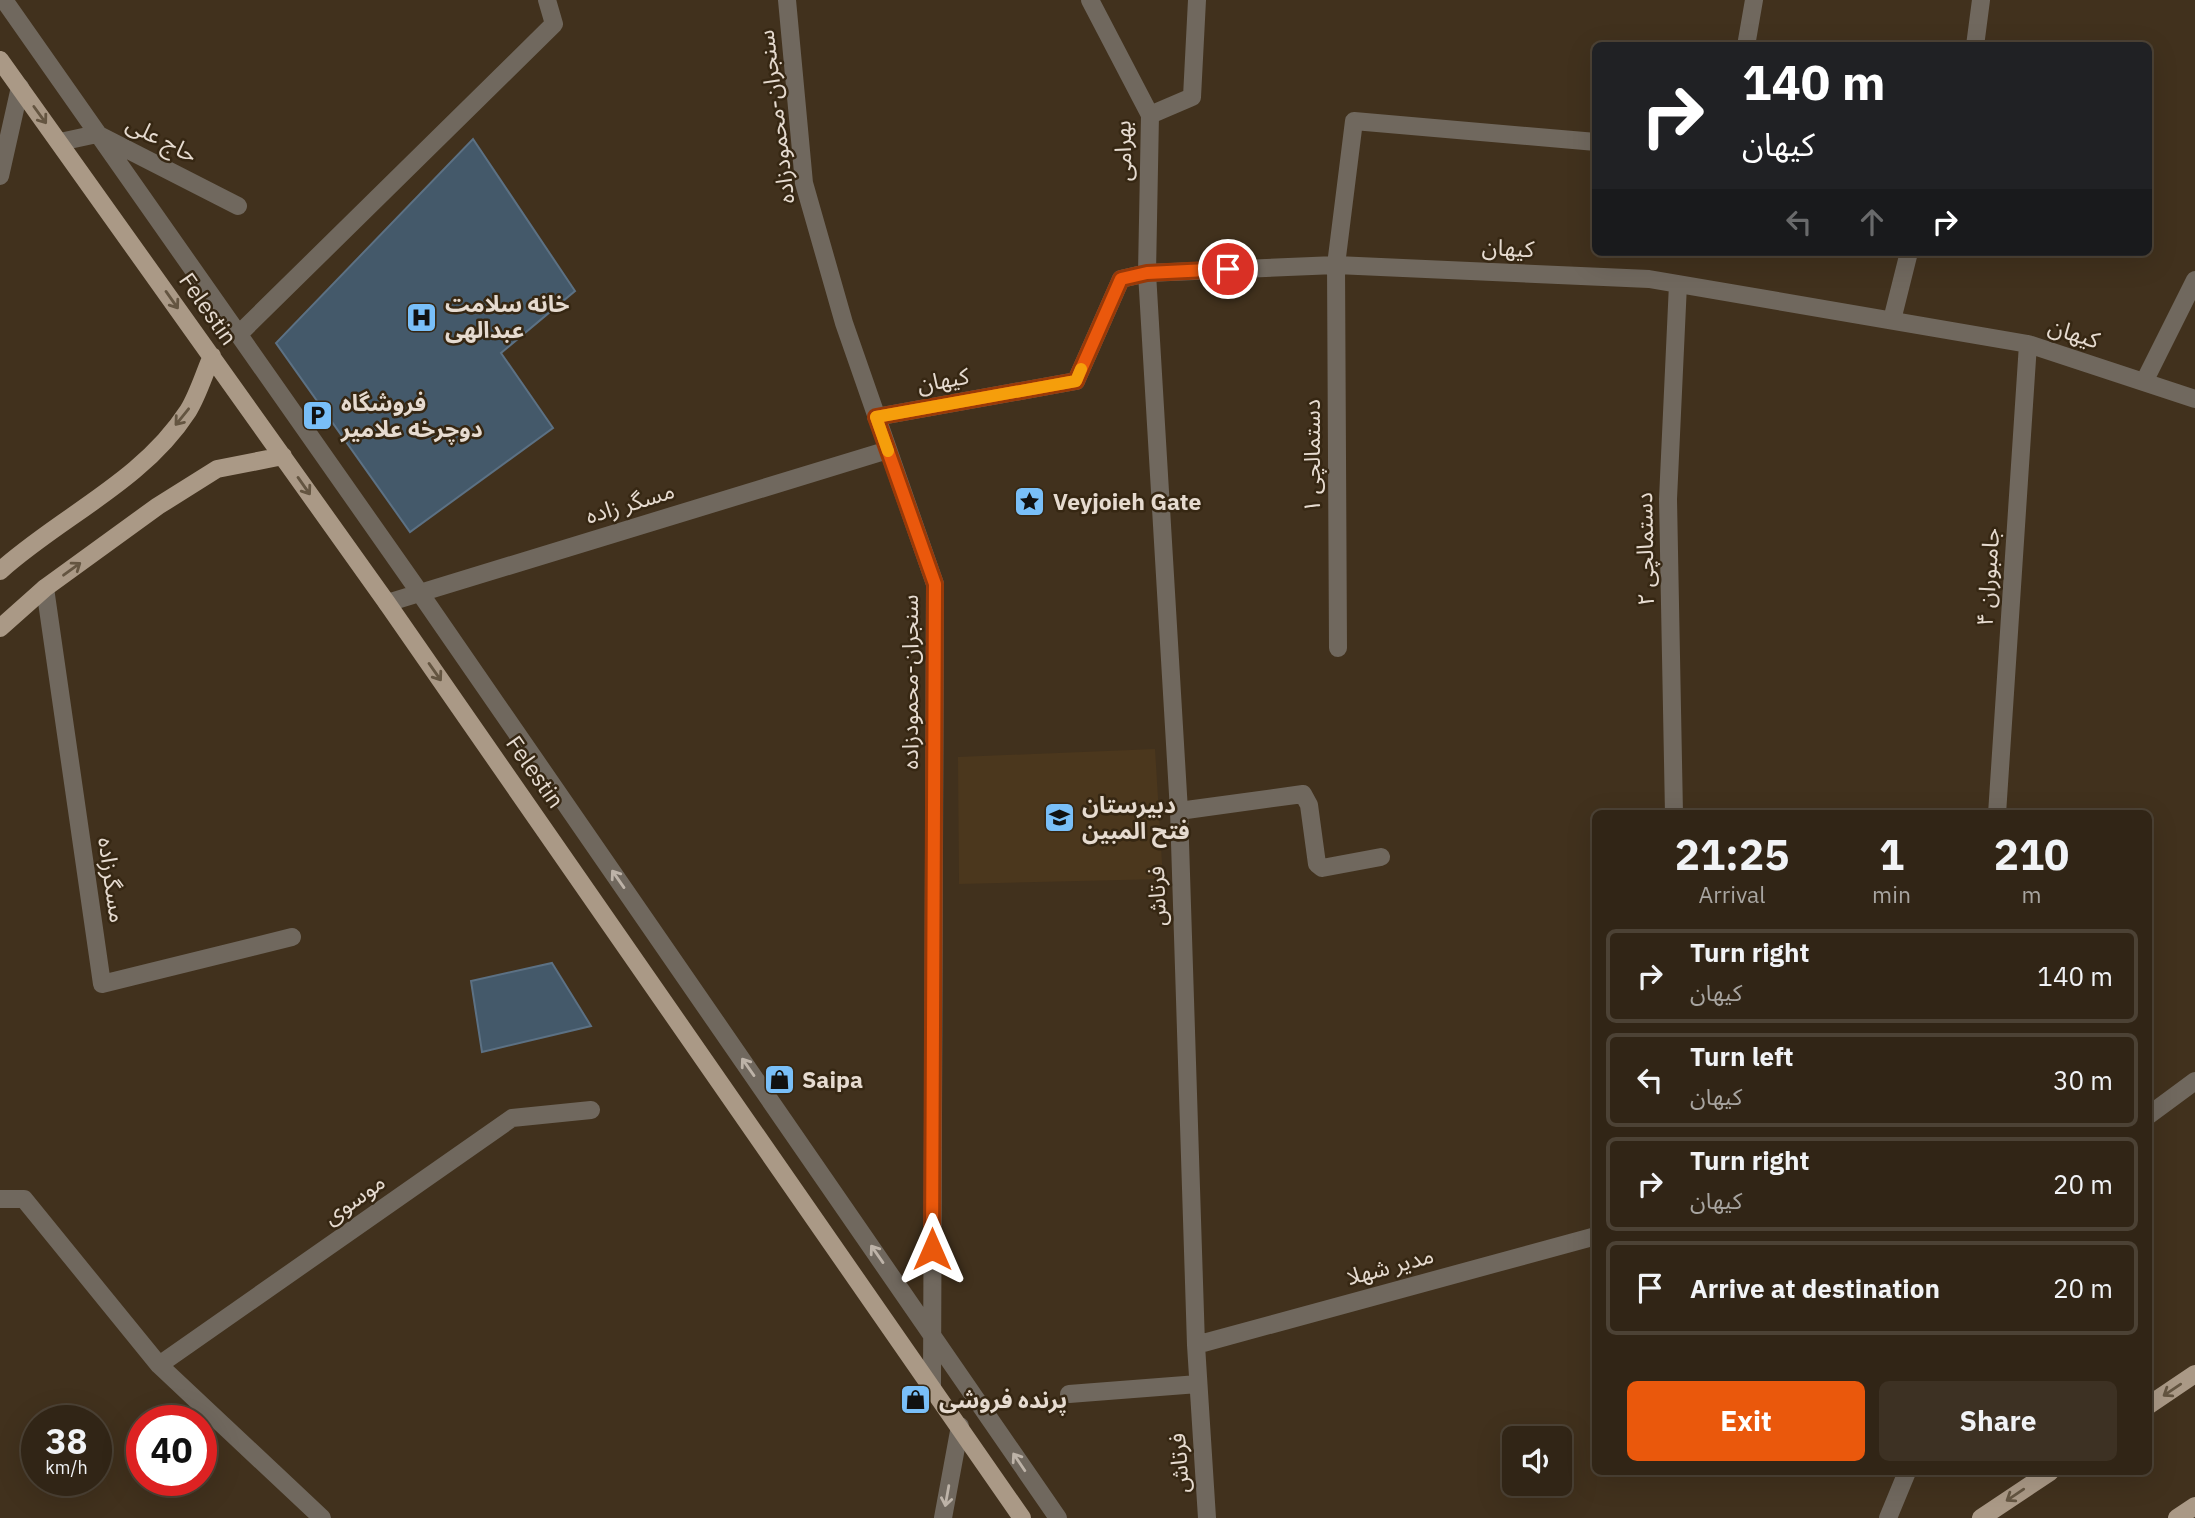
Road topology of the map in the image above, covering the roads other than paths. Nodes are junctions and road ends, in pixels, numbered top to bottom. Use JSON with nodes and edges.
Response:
{"nodes":[{"id":1,"x":4,"y":0,"type":"edge"},
{"id":2,"x":547,"y":0,"type":"edge"},
{"id":3,"x":787,"y":0,"type":"edge"},
{"id":4,"x":1090,"y":0,"type":"edge"},
{"id":5,"x":1198,"y":0,"type":"edge"},
{"id":6,"x":1754,"y":0,"type":"edge"},
{"id":7,"x":1982,"y":0,"type":"edge"},
{"id":8,"x":1747,"y":42,"type":"edge"},
{"id":9,"x":1976,"y":42,"type":"edge"},
{"id":10,"x":0,"y":60,"type":"edge"},
{"id":11,"x":20,"y":87,"type":"junction"},
{"id":12,"x":1150,"y":115,"type":"junction"},
{"id":13,"x":97,"y":134,"type":"junction"},
{"id":14,"x":60,"y":142,"type":"junction"},
{"id":15,"x":1592,"y":142,"type":"edge"},
{"id":16,"x":0,"y":176,"type":"edge"},
{"id":17,"x":238,"y":206,"type":"dead end"},
{"id":18,"x":1908,"y":256,"type":"edge"},
{"id":19,"x":1336,"y":265,"type":"junction"},
{"id":20,"x":1147,"y":273,"type":"junction"},
{"id":21,"x":2195,"y":280,"type":"edge"},
{"id":22,"x":1678,"y":285,"type":"junction"},
{"id":23,"x":1892,"y":320,"type":"junction"},
{"id":24,"x":239,"y":334,"type":"junction"},
{"id":25,"x":2028,"y":344,"type":"junction"},
{"id":26,"x":212,"y":356,"type":"junction"},
{"id":27,"x":2144,"y":382,"type":"junction"},
{"id":28,"x":2195,"y":398,"type":"edge"},
{"id":29,"x":876,"y":417,"type":"junction"},
{"id":30,"x":888,"y":450,"type":"junction"},
{"id":31,"x":283,"y":456,"type":"junction"},
{"id":32,"x":0,"y":571,"type":"edge"},
{"id":33,"x":46,"y":588,"type":"junction"},
{"id":34,"x":420,"y":593,"type":"junction"},
{"id":35,"x":387,"y":603,"type":"junction"},
{"id":36,"x":0,"y":628,"type":"edge"},
{"id":37,"x":1338,"y":648,"type":"dead end"},
{"id":38,"x":1674,"y":810,"type":"edge"},
{"id":39,"x":1997,"y":810,"type":"edge"},
{"id":40,"x":1179,"y":811,"type":"junction"},
{"id":41,"x":1381,"y":858,"type":"dead end"},
{"id":42,"x":292,"y":937,"type":"dead end"},
{"id":43,"x":2195,"y":1081,"type":"edge"},
{"id":44,"x":591,"y":1110,"type":"dead end"},
{"id":45,"x":2152,"y":1113,"type":"edge"},
{"id":46,"x":0,"y":1199,"type":"edge"},
{"id":47,"x":1592,"y":1237,"type":"edge"},
{"id":48,"x":931,"y":1332,"type":"junction"},
{"id":49,"x":1196,"y":1345,"type":"junction"},
{"id":50,"x":159,"y":1365,"type":"junction"},
{"id":51,"x":2195,"y":1374,"type":"edge"},
{"id":52,"x":1198,"y":1384,"type":"junction"},
{"id":53,"x":932,"y":1385,"type":"junction"},
{"id":54,"x":1069,"y":1394,"type":"dead end"},
{"id":55,"x":2152,"y":1403,"type":"edge"},
{"id":56,"x":960,"y":1426,"type":"junction"},
{"id":57,"x":1906,"y":1475,"type":"edge"},
{"id":58,"x":2046,"y":1475,"type":"edge"},
{"id":59,"x":2195,"y":1506,"type":"edge"},
{"id":60,"x":322,"y":1518,"type":"edge"},
{"id":61,"x":943,"y":1518,"type":"edge"},
{"id":62,"x":1022,"y":1518,"type":"edge"},
{"id":63,"x":1058,"y":1518,"type":"edge"},
{"id":64,"x":1207,"y":1518,"type":"edge"},
{"id":65,"x":1888,"y":1518,"type":"edge"},
{"id":66,"x":1981,"y":1518,"type":"edge"},
{"id":67,"x":2177,"y":1518,"type":"edge"}],
"edges":[{"from":1,"to":13,"type":"street"},
{"from":2,"to":24,"type":"street"},
{"from":3,"to":29,"type":"street","name":"سنجران-محمودزاده"},
{"from":4,"to":12,"type":"street","name":"بهرامی"},
{"from":5,"to":12,"type":"street"},
{"from":6,"to":8,"type":"street"},
{"from":7,"to":9,"type":"street"},
{"from":10,"to":11,"type":"main road","name":"Felestin"},
{"from":11,"to":14,"type":"main road","name":"Felestin","one_way":true},
{"from":11,"to":16,"type":"street"},
{"from":12,"to":20,"type":"street","name":"بهرامی"},
{"from":13,"to":14,"type":"street","name":"حاج علی"},
{"from":13,"to":17,"type":"street","name":"حاج علی"},
{"from":13,"to":24,"type":"street"},
{"from":14,"to":26,"type":"main road","name":"Felestin","one_way":true},
{"from":15,"to":19,"type":"street","name":"دستمالچی ۱"},
{"from":18,"to":23,"type":"street"},
{"from":19,"to":20,"type":"street","name":"کیهان"},
{"from":19,"to":22,"type":"street","name":"کیهان"},
{"from":19,"to":37,"type":"street","name":"دستمالچی ۱"},
{"from":20,"to":29,"type":"street","name":"کیهان"},
{"from":20,"to":40,"type":"street","name":"فرتاش"},
{"from":21,"to":27,"type":"street"},
{"from":22,"to":23,"type":"street","name":"کیهان"},
{"from":22,"to":38,"type":"street","name":"دستمالچی ۲"},
{"from":23,"to":25,"type":"street","name":"کیهان"},
{"from":24,"to":34,"type":"street"},
{"from":25,"to":27,"type":"street","name":"کیهان"},
{"from":25,"to":39,"type":"street","name":"جامبوران ۴"},
{"from":26,"to":31,"type":"main road","name":"Felestin"},
{"from":26,"to":32,"type":"main road","one_way":true},
{"from":27,"to":28,"type":"street","name":"کیهان"},
{"from":29,"to":30,"type":"street","name":"سنجران-محمودزاده"},
{"from":30,"to":34,"type":"street","name":"مسگر زاده"},
{"from":30,"to":48,"type":"street","name":"سنجران-محمودزاده"},
{"from":33,"to":31,"type":"main road","one_way":true},
{"from":31,"to":35,"type":"main road","name":"Felestin","one_way":true},
{"from":33,"to":36,"type":"main road"},
{"from":33,"to":42,"type":"street","name":"مسگرزاده"},
{"from":34,"to":35,"type":"street","name":"مسگر زاده"},
{"from":48,"to":34,"type":"street","one_way":true},
{"from":35,"to":53,"type":"main road","name":"Felestin","one_way":true},
{"from":40,"to":41,"type":"street"},
{"from":40,"to":49,"type":"street","name":"فرتاش"},
{"from":43,"to":45,"type":"street"},
{"from":44,"to":50,"type":"street","name":"موسوی"},
{"from":46,"to":50,"type":"street"},
{"from":47,"to":49,"type":"street","name":"مدیر شهلا"},
{"from":48,"to":53,"type":"street","name":"سنجران-محمودزاده"},
{"from":63,"to":48,"type":"street","one_way":true},
{"from":49,"to":52,"type":"street","name":"فرتاش"},
{"from":50,"to":60,"type":"street"},
{"from":51,"to":55,"type":"main road","one_way":true},
{"from":52,"to":54,"type":"street"},
{"from":52,"to":64,"type":"street","name":"فرتاش"},
{"from":53,"to":56,"type":"main road","name":"Felestin"},
{"from":56,"to":61,"type":"street","one_way":true},
{"from":56,"to":62,"type":"main road","name":"Felestin"},
{"from":57,"to":65,"type":"street"},
{"from":58,"to":66,"type":"main road","one_way":true},
{"from":59,"to":67,"type":"main road"}]}
